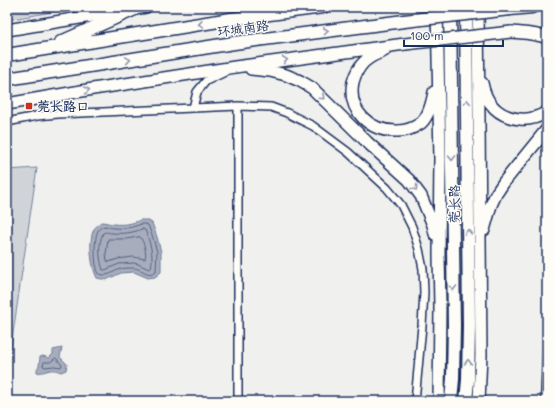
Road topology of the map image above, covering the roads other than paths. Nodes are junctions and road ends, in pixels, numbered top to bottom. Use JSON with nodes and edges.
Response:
{"nodes":[{"id":1,"x":323,"y":7,"type":"edge"},
{"id":2,"x":437,"y":7,"type":"edge"},
{"id":3,"x":450,"y":7,"type":"edge"},
{"id":4,"x":466,"y":7,"type":"edge"},
{"id":5,"x":478,"y":7,"type":"edge"},
{"id":6,"x":532,"y":7,"type":"edge"},
{"id":7,"x":140,"y":8,"type":"edge"},
{"id":8,"x":547,"y":29,"type":"edge"},
{"id":9,"x":7,"y":30,"type":"edge"},
{"id":10,"x":511,"y":32,"type":"junction"},
{"id":11,"x":547,"y":38,"type":"edge"},
{"id":12,"x":405,"y":44,"type":"junction"},
{"id":13,"x":45,"y":49,"type":"junction"},
{"id":14,"x":7,"y":55,"type":"edge"},
{"id":15,"x":479,"y":60,"type":"junction"},
{"id":16,"x":438,"y":62,"type":"junction"},
{"id":17,"x":235,"y":67,"type":"junction"},
{"id":18,"x":7,"y":80,"type":"edge"},
{"id":19,"x":7,"y":104,"type":"edge"},
{"id":20,"x":238,"y":106,"type":"junction"},
{"id":21,"x":193,"y":108,"type":"junction"},
{"id":22,"x":547,"y":112,"type":"edge"},
{"id":23,"x":7,"y":122,"type":"edge"},
{"id":24,"x":547,"y":129,"type":"edge"},
{"id":25,"x":480,"y":252,"type":"junction"},
{"id":26,"x":439,"y":254,"type":"junction"},
{"id":27,"x":238,"y":401,"type":"edge"},
{"id":28,"x":415,"y":401,"type":"edge"},
{"id":29,"x":439,"y":401,"type":"edge"},
{"id":30,"x":451,"y":401,"type":"edge"},
{"id":31,"x":466,"y":401,"type":"edge"},
{"id":32,"x":479,"y":401,"type":"edge"}],
"edges":[{"from":1,"to":13,"type":"highway","name":"环城南路","one_way":true},
{"from":2,"to":16,"type":"main road"},
{"from":3,"to":30,"type":"highway","name":"莞长路","one_way":true},
{"from":31,"to":4,"type":"highway","name":"莞长路","one_way":true},
{"from":5,"to":15,"type":"main road"},
{"from":18,"to":6,"type":"highway","name":"环城南路","one_way":true,"bridge":true},
{"from":7,"to":9,"type":"main road"},
{"from":7,"to":13,"type":"highway"},
{"from":8,"to":10,"type":"main road"},
{"from":10,"to":11,"type":"main road"},
{"from":10,"to":12,"type":"main road","bridge":true},
{"from":12,"to":16,"type":"main road"},
{"from":17,"to":12,"type":"main road","one_way":true},
{"from":13,"to":14,"type":"highway","name":"环城南路"},
{"from":15,"to":22,"type":"main road"},
{"from":15,"to":25,"type":"main road"},
{"from":16,"to":26,"type":"main road"},
{"from":19,"to":17,"type":"main road","one_way":true},
{"from":17,"to":21,"type":"street"},
{"from":17,"to":26,"type":"main road","one_way":true},
{"from":20,"to":21,"type":"street"},
{"from":20,"to":27,"type":"street"},
{"from":20,"to":28,"type":"street"},
{"from":21,"to":23,"type":"street"},
{"from":24,"to":25,"type":"main road"},
{"from":25,"to":32,"type":"main road"},
{"from":26,"to":29,"type":"main road"}]}
